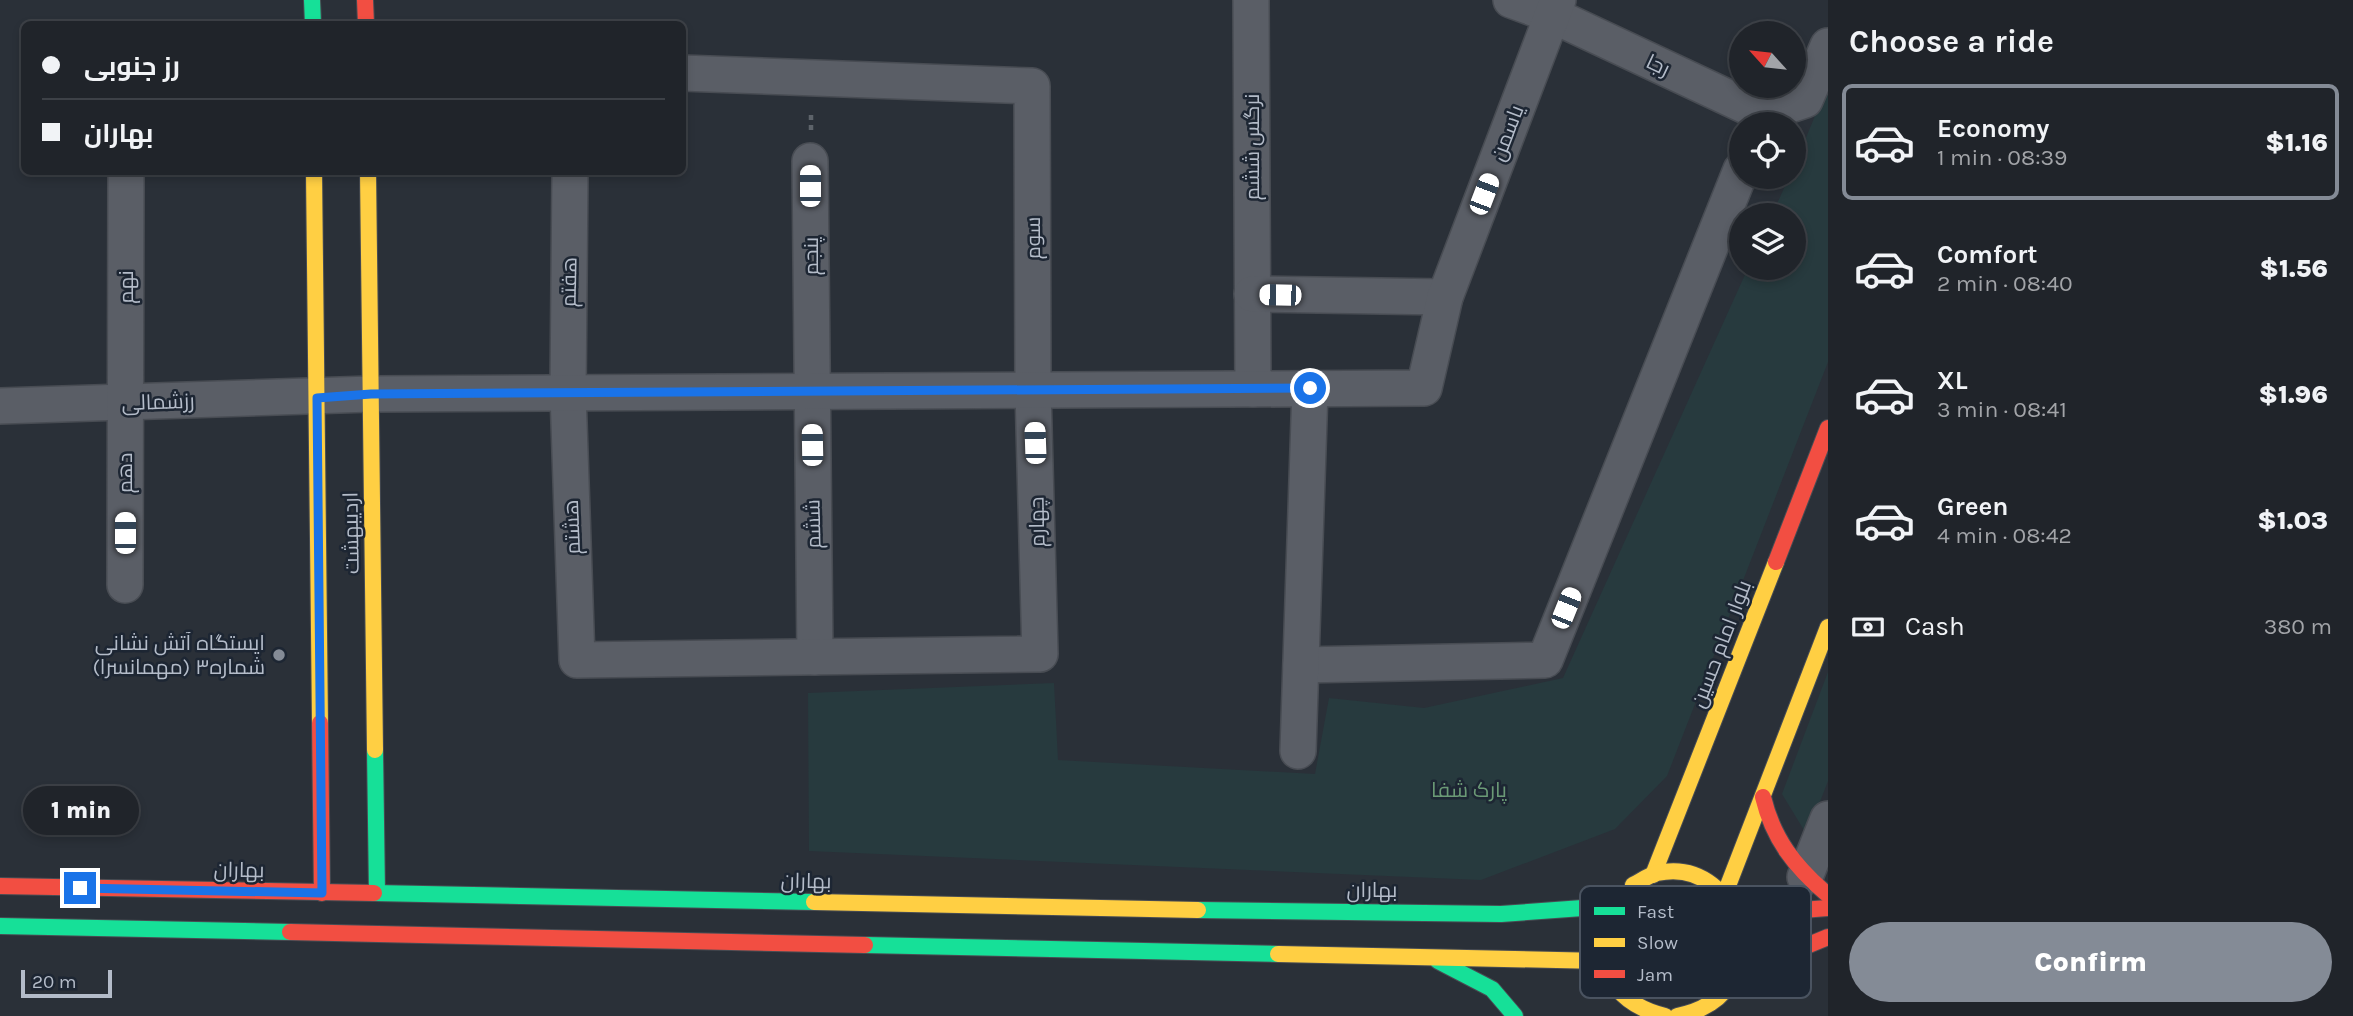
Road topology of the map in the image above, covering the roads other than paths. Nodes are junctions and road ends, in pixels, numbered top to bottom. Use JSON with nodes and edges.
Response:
{"nodes":[{"id":1,"x":312,"y":0,"type":"edge"},
{"id":2,"x":365,"y":0,"type":"edge"},
{"id":3,"x":1251,"y":0,"type":"edge"},
{"id":4,"x":1511,"y":0,"type":"edge"},
{"id":5,"x":1555,"y":7,"type":"edge"},
{"id":6,"x":313,"y":21,"type":"edge"},
{"id":7,"x":366,"y":21,"type":"edge"},
{"id":8,"x":1828,"y":46,"type":"edge"},
{"id":9,"x":686,"y":73,"type":"edge"},
{"id":10,"x":1748,"y":112,"type":"edge"},
{"id":11,"x":1777,"y":112,"type":"edge"},
{"id":12,"x":810,"y":160,"type":"road end"},
{"id":13,"x":126,"y":175,"type":"edge"},
{"id":14,"x":314,"y":175,"type":"edge"},
{"id":15,"x":368,"y":175,"type":"edge"},
{"id":16,"x":570,"y":175,"type":"edge"},
{"id":17,"x":1733,"y":189,"type":"edge"},
{"id":18,"x":1252,"y":294,"type":"junction"},
{"id":19,"x":1445,"y":297,"type":"junction"},
{"id":20,"x":1310,"y":388,"type":"junction"},
{"id":21,"x":1424,"y":388,"type":"joint"},
{"id":22,"x":1254,"y":389,"type":"junction"},
{"id":23,"x":1034,"y":390,"type":"junction"},
{"id":24,"x":811,"y":392,"type":"junction"},
{"id":25,"x":568,"y":393,"type":"junction"},
{"id":26,"x":371,"y":394,"type":"junction"},
{"id":27,"x":317,"y":398,"type":"junction"},
{"id":28,"x":126,"y":403,"type":"junction"},
{"id":29,"x":0,"y":407,"type":"edge"},
{"id":30,"x":1828,"y":428,"type":"edge"},
{"id":31,"x":125,"y":585,"type":"dead end"},
{"id":32,"x":1828,"y":626,"type":"edge"},
{"id":33,"x":815,"y":657,"type":"junction"},
{"id":34,"x":1301,"y":665,"type":"junction"},
{"id":35,"x":1298,"y":751,"type":"dead end"},
{"id":36,"x":1763,"y":797,"type":"junction"},
{"id":37,"x":1828,"y":819,"type":"edge"},
{"id":38,"x":1653,"y":875,"type":"junction"},
{"id":39,"x":0,"y":886,"type":"edge"},
{"id":40,"x":1632,"y":886,"type":"edge"},
{"id":41,"x":1713,"y":886,"type":"edge"},
{"id":42,"x":1728,"y":886,"type":"edge"},
{"id":43,"x":1817,"y":886,"type":"edge"},
{"id":44,"x":322,"y":893,"type":"junction"},
{"id":45,"x":377,"y":893,"type":"junction"},
{"id":46,"x":1580,"y":909,"type":"edge"},
{"id":47,"x":1552,"y":911,"type":"junction"},
{"id":48,"x":0,"y":926,"type":"edge"},
{"id":49,"x":1828,"y":937,"type":"edge"},
{"id":50,"x":1811,"y":944,"type":"edge"},
{"id":51,"x":1427,"y":957,"type":"junction"},
{"id":52,"x":1543,"y":958,"type":"junction"},
{"id":53,"x":1580,"y":960,"type":"edge"},
{"id":54,"x":1616,"y":998,"type":"edge"},
{"id":55,"x":1720,"y":998,"type":"edge"},
{"id":56,"x":1686,"y":1015,"type":"edge"},
{"id":57,"x":1515,"y":1016,"type":"edge"},
{"id":58,"x":1665,"y":1016,"type":"edge"}],
"edges":[{"from":1,"to":6,"type":"street"},
{"from":2,"to":7,"type":"street"},
{"from":3,"to":18,"type":"street","name":"نرگس ششم"},
{"from":4,"to":5,"type":"street","name":"رجا"},
{"from":5,"to":10,"type":"street","name":"رجا"},
{"from":5,"to":19,"type":"street","name":"یاسمن"},
{"from":8,"to":11,"type":"street","name":"رجا"},
{"from":9,"to":23,"type":"street","name":"سوم"},
{"from":12,"to":24,"type":"street","name":"پنجم"},
{"from":13,"to":28,"type":"street","name":"نهم"},
{"from":14,"to":27,"type":"street","name":"اردیبهشت"},
{"from":15,"to":26,"type":"street","name":"اردیبهشت"},
{"from":16,"to":25,"type":"street","name":"هفتم"},
{"from":17,"to":34,"type":"street"},
{"from":18,"to":19,"type":"street"},
{"from":18,"to":22,"type":"street","name":"نرگس ششم"},
{"from":19,"to":21,"type":"street","name":"یاسمن"},
{"from":20,"to":21,"type":"street","name":"رزشمالی"},
{"from":20,"to":22,"type":"street","name":"رزشمالی"},
{"from":20,"to":34,"type":"street"},
{"from":22,"to":23,"type":"street","name":"رزشمالی"},
{"from":23,"to":24,"type":"street","name":"رزشمالی"},
{"from":23,"to":33,"type":"street","name":"چهارم"},
{"from":24,"to":25,"type":"street","name":"رزشمالی"},
{"from":24,"to":33,"type":"street","name":"ششم"},
{"from":25,"to":26,"type":"street","name":"رزشمالی"},
{"from":25,"to":33,"type":"street","name":"هشتم"},
{"from":26,"to":27,"type":"street","name":"رزشمالی"},
{"from":26,"to":45,"type":"street","name":"اردیبهشت"},
{"from":27,"to":28,"type":"street","name":"رزشمالی"},
{"from":27,"to":44,"type":"street","name":"اردیبهشت"},
{"from":28,"to":29,"type":"street","name":"رزشمالی"},
{"from":28,"to":31,"type":"street","name":"دهم"},
{"from":30,"to":38,"type":"street","name":"بلوار امام حسین"},
{"from":32,"to":36,"type":"street"},
{"from":34,"to":35,"type":"street"},
{"from":36,"to":42,"type":"street"},
{"from":36,"to":43,"type":"street"},
{"from":37,"to":43,"type":"street"},
{"from":38,"to":40,"type":"street"},
{"from":38,"to":41,"type":"street"},
{"from":39,"to":44,"type":"street","name":"بهاران"},
{"from":44,"to":45,"type":"street","name":"بهاران"},
{"from":45,"to":47,"type":"street","name":"بهاران"},
{"from":46,"to":47,"type":"street","name":"بهاران"},
{"from":47,"to":52,"type":"street"},
{"from":48,"to":51,"type":"street"},
{"from":49,"to":50,"type":"street"},
{"from":51,"to":52,"type":"street"},
{"from":51,"to":57,"type":"street"},
{"from":52,"to":53,"type":"street"},
{"from":54,"to":58,"type":"street"},
{"from":55,"to":56,"type":"street"}]}
